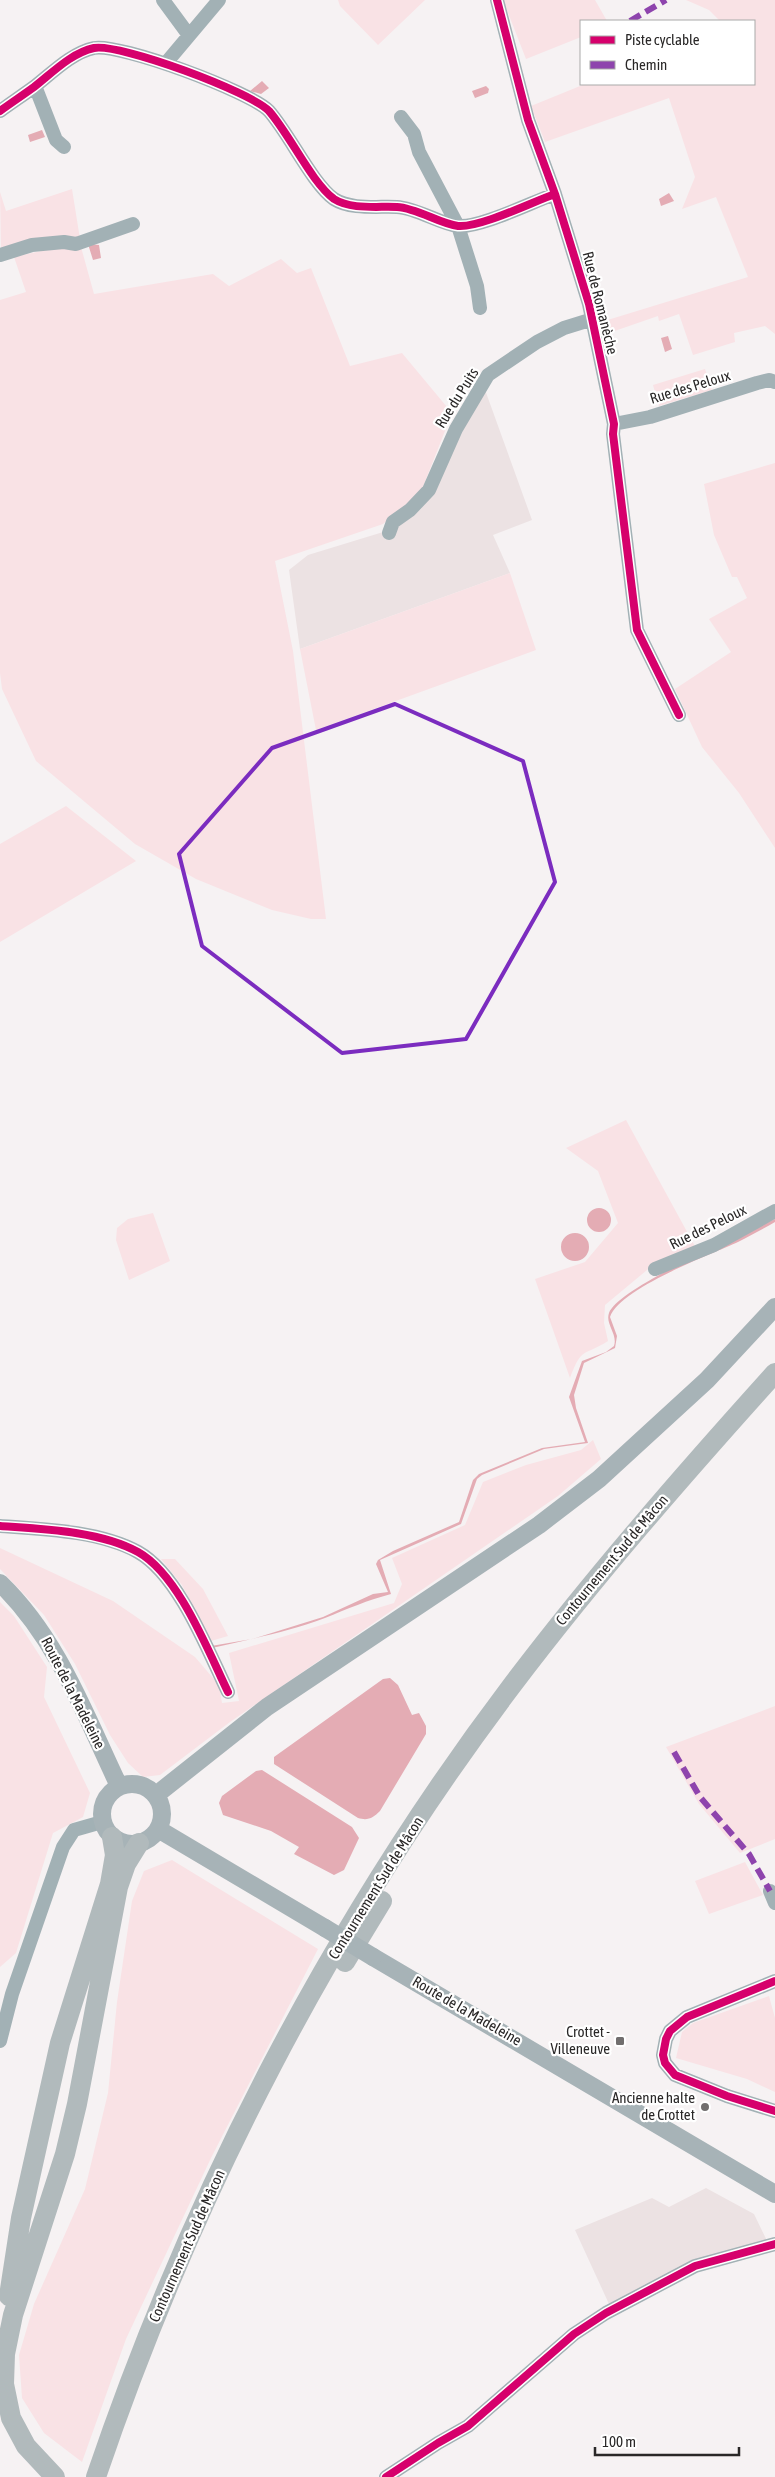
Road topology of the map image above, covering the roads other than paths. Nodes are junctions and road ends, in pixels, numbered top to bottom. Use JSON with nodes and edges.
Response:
{"nodes":[{"id":1,"x":163,"y":0,"type":"edge"},
{"id":2,"x":218,"y":0,"type":"edge"},
{"id":3,"x":497,"y":0,"type":"edge"},
{"id":4,"x":188,"y":34,"type":"junction"},
{"id":5,"x":166,"y":63,"type":"junction"},
{"id":6,"x":35,"y":86,"type":"junction"},
{"id":7,"x":0,"y":111,"type":"edge"},
{"id":8,"x":401,"y":117,"type":"dead end"},
{"id":9,"x":64,"y":147,"type":"dead end"},
{"id":10,"x":555,"y":194,"type":"junction"},
{"id":11,"x":133,"y":224,"type":"dead end"},
{"id":12,"x":458,"y":226,"type":"junction"},
{"id":13,"x":0,"y":256,"type":"edge"},
{"id":14,"x":480,"y":308,"type":"dead end"},
{"id":15,"x":593,"y":319,"type":"junction"},
{"id":16,"x":775,"y":382,"type":"edge"},
{"id":17,"x":614,"y":424,"type":"junction"},
{"id":18,"x":389,"y":533,"type":"dead end"},
{"id":19,"x":679,"y":715,"type":"dead end"},
{"id":20,"x":775,"y":1211,"type":"edge"},
{"id":21,"x":655,"y":1269,"type":"dead end"},
{"id":22,"x":775,"y":1307,"type":"edge"},
{"id":23,"x":775,"y":1372,"type":"edge"},
{"id":24,"x":775,"y":1392,"type":"edge"},
{"id":25,"x":0,"y":1526,"type":"edge"},
{"id":26,"x":0,"y":1583,"type":"edge"},
{"id":27,"x":228,"y":1692,"type":"dead end"},
{"id":28,"x":119,"y":1786,"type":"junction"},
{"id":29,"x":156,"y":1795,"type":"junction"},
{"id":30,"x":158,"y":1828,"type":"junction"},
{"id":31,"x":107,"y":1830,"type":"junction"},
{"id":32,"x":139,"y":1843,"type":"junction"},
{"id":33,"x":775,"y":1981,"type":"edge"},
{"id":34,"x":0,"y":2041,"type":"edge"},
{"id":35,"x":775,"y":2111,"type":"edge"},
{"id":36,"x":775,"y":2194,"type":"edge"},
{"id":37,"x":775,"y":2244,"type":"edge"},
{"id":38,"x":0,"y":2334,"type":"edge"},
{"id":39,"x":55,"y":2477,"type":"edge"},
{"id":40,"x":96,"y":2477,"type":"edge"},
{"id":41,"x":110,"y":2477,"type":"edge"},
{"id":42,"x":386,"y":2477,"type":"edge"}],
"edges":[{"from":1,"to":4,"type":"street"},
{"from":2,"to":4,"type":"street"},
{"from":3,"to":10,"type":"street","name":"Rue de Romanèche"},
{"from":4,"to":5,"type":"street"},
{"from":5,"to":6,"type":"street"},
{"from":5,"to":12,"type":"street"},
{"from":6,"to":7,"type":"street"},
{"from":6,"to":9,"type":"street"},
{"from":8,"to":12,"type":"street"},
{"from":10,"to":12,"type":"street"},
{"from":10,"to":15,"type":"street","name":"Rue de Romanèche"},
{"from":11,"to":13,"type":"street"},
{"from":12,"to":14,"type":"street"},
{"from":15,"to":17,"type":"street","name":"Rue de Romanèche"},
{"from":15,"to":18,"type":"street","name":"Rue du Puits"},
{"from":16,"to":17,"type":"street","name":"Rue des Peloux"},
{"from":17,"to":19,"type":"street","name":"Rue de Romanèche"},
{"from":20,"to":21,"type":"street","name":"Rue des Peloux"},
{"from":22,"to":29,"type":"main road"},
{"from":23,"to":40,"type":"highway","name":"Contournement Sud de Mâcon"},
{"from":24,"to":41,"type":"highway","name":"Contournement Sud de Mâcon"},
{"from":25,"to":27,"type":"street"},
{"from":26,"to":28,"type":"main road","name":"Route de la Madeleine"},
{"from":28,"to":29,"type":"main road"},
{"from":28,"to":31,"type":"main road"},
{"from":29,"to":30,"type":"main road"},
{"from":30,"to":32,"type":"main road"},
{"from":30,"to":36,"type":"main road","name":"Route de la Madeleine","bridge":true},
{"from":31,"to":32,"type":"main road"},
{"from":31,"to":34,"type":"street"},
{"from":31,"to":38,"type":"highway"},
{"from":32,"to":39,"type":"highway"},
{"from":33,"to":35,"type":"street"},
{"from":37,"to":42,"type":"street"}]}
